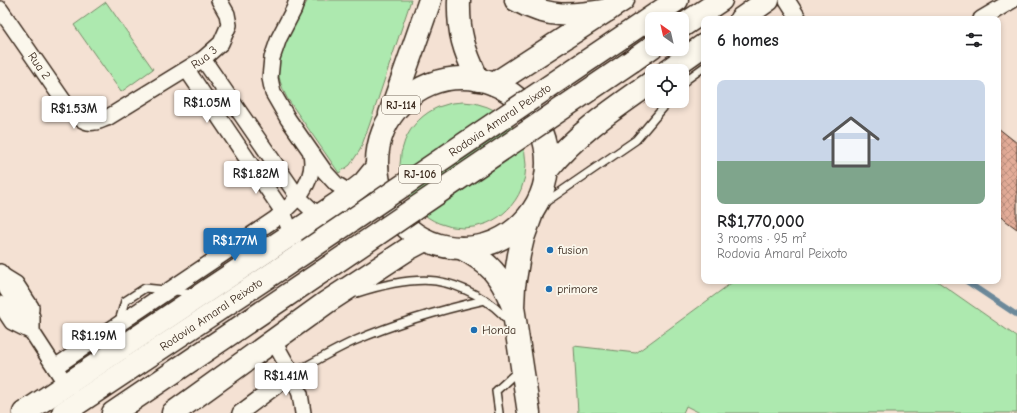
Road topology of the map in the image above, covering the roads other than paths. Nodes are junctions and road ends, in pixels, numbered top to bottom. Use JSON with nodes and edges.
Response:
{"nodes":[{"id":1,"x":219,"y":0,"type":"edge"},
{"id":2,"x":297,"y":0,"type":"edge"},
{"id":3,"x":430,"y":0,"type":"edge"},
{"id":4,"x":459,"y":0,"type":"edge"},
{"id":5,"x":516,"y":0,"type":"edge"},
{"id":6,"x":677,"y":0,"type":"edge"},
{"id":7,"x":721,"y":0,"type":"edge"},
{"id":8,"x":768,"y":0,"type":"edge"},
{"id":9,"x":787,"y":0,"type":"edge"},
{"id":10,"x":1013,"y":0,"type":"edge"},
{"id":11,"x":616,"y":5,"type":"edge"},
{"id":12,"x":2,"y":11,"type":"edge"},
{"id":13,"x":745,"y":16,"type":"edge"},
{"id":14,"x":797,"y":16,"type":"edge"},
{"id":15,"x":986,"y":16,"type":"edge"},
{"id":16,"x":689,"y":21,"type":"edge"},
{"id":17,"x":701,"y":47,"type":"edge"},
{"id":18,"x":645,"y":52,"type":"edge"},
{"id":19,"x":203,"y":59,"type":"junction"},
{"id":20,"x":677,"y":64,"type":"edge"},
{"id":21,"x":701,"y":69,"type":"edge"},
{"id":22,"x":187,"y":70,"type":"junction"},
{"id":23,"x":689,"y":78,"type":"edge"},
{"id":24,"x":486,"y":82,"type":"junction"},
{"id":25,"x":645,"y":87,"type":"edge"},
{"id":26,"x":663,"y":108,"type":"edge"},
{"id":27,"x":384,"y":131,"type":"junction"},
{"id":28,"x":311,"y":154,"type":"junction"},
{"id":29,"x":377,"y":167,"type":"junction"},
{"id":30,"x":548,"y":168,"type":"junction"},
{"id":31,"x":352,"y":194,"type":"junction"},
{"id":32,"x":298,"y":196,"type":"junction"},
{"id":33,"x":534,"y":210,"type":"junction"},
{"id":34,"x":283,"y":212,"type":"junction"},
{"id":35,"x":323,"y":214,"type":"junction"},
{"id":36,"x":288,"y":237,"type":"junction"},
{"id":37,"x":425,"y":240,"type":"junction"},
{"id":38,"x":461,"y":248,"type":"junction"},
{"id":39,"x":1,"y":274,"type":"edge"},
{"id":40,"x":171,"y":290,"type":"junction"},
{"id":41,"x":204,"y":294,"type":"junction"},
{"id":42,"x":485,"y":300,"type":"junction"},
{"id":43,"x":327,"y":302,"type":"junction"},
{"id":44,"x":0,"y":304,"type":"edge"},
{"id":45,"x":513,"y":307,"type":"junction"},
{"id":46,"x":118,"y":325,"type":"junction"},
{"id":47,"x":32,"y":332,"type":"junction"},
{"id":48,"x":273,"y":340,"type":"junction"},
{"id":49,"x":518,"y":340,"type":"junction"},
{"id":50,"x":109,"y":356,"type":"junction"},
{"id":51,"x":522,"y":368,"type":"junction"},
{"id":52,"x":292,"y":374,"type":"junction"},
{"id":53,"x":60,"y":376,"type":"junction"},
{"id":54,"x":24,"y":413,"type":"edge"},
{"id":55,"x":63,"y":413,"type":"edge"},
{"id":56,"x":113,"y":413,"type":"edge"},
{"id":57,"x":173,"y":413,"type":"edge"},
{"id":58,"x":240,"y":413,"type":"edge"},
{"id":59,"x":303,"y":413,"type":"edge"},
{"id":60,"x":499,"y":413,"type":"edge"},
{"id":61,"x":529,"y":413,"type":"edge"}],
"edges":[{"from":1,"to":19,"type":"street","name":"Rua 3"},
{"from":2,"to":28,"type":"street"},
{"from":3,"to":27,"type":"main road","number":"RJ-114"},
{"from":4,"to":24,"type":"main road"},
{"from":5,"to":11,"type":"main road"},
{"from":6,"to":55,"type":"main road","name":"Rodovia Amaral Peixoto","number":"RJ-106","bridge":true},
{"from":7,"to":16,"type":"main road"},
{"from":8,"to":13,"type":"main road"},
{"from":9,"to":14,"type":"street"},
{"from":10,"to":15,"type":"street"},
{"from":11,"to":24,"type":"main road"},
{"from":12,"to":22,"type":"street","name":"Rua 2"},
{"from":17,"to":20,"type":"main road"},
{"from":18,"to":56,"type":"main road","name":"Rodovia Amaral Peixoto","number":"RJ-106","bridge":true},
{"from":19,"to":22,"type":"street","name":"Rua 3"},
{"from":19,"to":32,"type":"street"},
{"from":21,"to":23,"type":"lane"},
{"from":22,"to":34,"type":"street"},
{"from":24,"to":27,"type":"main road","number":"RJ-114"},
{"from":24,"to":30,"type":"main road","number":"RJ-114"},
{"from":25,"to":30,"type":"main road"},
{"from":26,"to":33,"type":"lane"},
{"from":27,"to":29,"type":"main road","number":"RJ-114"},
{"from":28,"to":31,"type":"street"},
{"from":28,"to":32,"type":"street"},
{"from":29,"to":31,"type":"main road"},
{"from":29,"to":37,"type":"main road","number":"RJ-114"},
{"from":30,"to":33,"type":"main road","number":"RJ-114"},
{"from":31,"to":35,"type":"main road"},
{"from":32,"to":34,"type":"street"},
{"from":32,"to":35,"type":"street"},
{"from":33,"to":38,"type":"main road","number":"RJ-114"},
{"from":33,"to":45,"type":"main road","number":"RJ-114"},
{"from":34,"to":36,"type":"street"},
{"from":34,"to":40,"type":"street"},
{"from":35,"to":36,"type":"main road"},
{"from":36,"to":41,"type":"main road"},
{"from":37,"to":38,"type":"main road","number":"RJ-114"},
{"from":37,"to":43,"type":"main road"},
{"from":38,"to":45,"type":"main road","number":"RJ-114"},
{"from":39,"to":47,"type":"street"},
{"from":40,"to":41,"type":"lane"},
{"from":40,"to":46,"type":"street"},
{"from":41,"to":50,"type":"main road"},
{"from":42,"to":43,"type":"lane"},
{"from":42,"to":49,"type":"lane"},
{"from":42,"to":52,"type":"lane"},
{"from":43,"to":48,"type":"main road"},
{"from":44,"to":47,"type":"street"},
{"from":45,"to":49,"type":"main road","number":"RJ-114"},
{"from":46,"to":50,"type":"lane"},
{"from":46,"to":53,"type":"street"},
{"from":47,"to":53,"type":"street"},
{"from":48,"to":52,"type":"street"},
{"from":48,"to":57,"type":"main road"},
{"from":49,"to":51,"type":"main road","number":"RJ-114"},
{"from":50,"to":53,"type":"main road"},
{"from":51,"to":60,"type":"lane"},
{"from":51,"to":61,"type":"main road","number":"RJ-114"},
{"from":52,"to":58,"type":"street"},
{"from":52,"to":59,"type":"street"},
{"from":53,"to":54,"type":"main road"}]}
